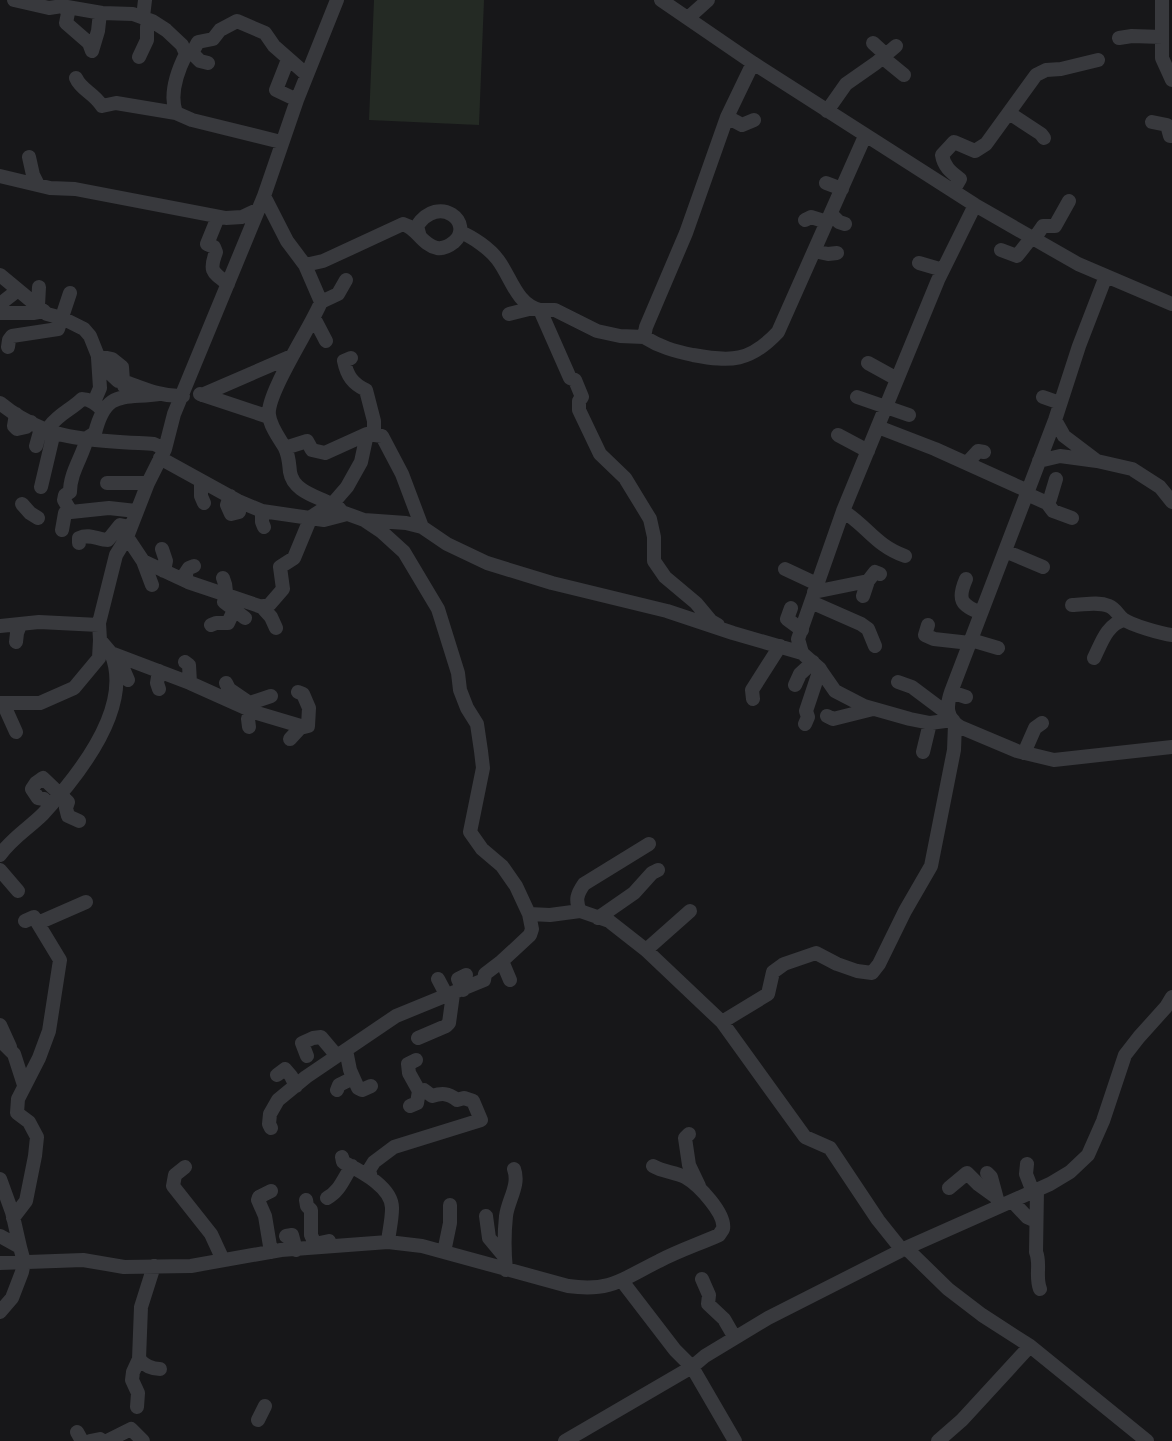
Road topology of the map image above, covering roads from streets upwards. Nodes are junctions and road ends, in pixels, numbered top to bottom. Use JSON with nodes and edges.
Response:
{"nodes":[{"id":1,"x":14,"y":0,"type":"edge"},
{"id":2,"x":145,"y":0,"type":"edge"},
{"id":3,"x":338,"y":0,"type":"edge"},
{"id":4,"x":661,"y":0,"type":"edge"},
{"id":5,"x":708,"y":0,"type":"edge"},
{"id":6,"x":1162,"y":0,"type":"edge"},
{"id":7,"x":82,"y":5,"type":"edge"},
{"id":8,"x":63,"y":6,"type":"junction"},
{"id":9,"x":124,"y":7,"type":"edge"},
{"id":10,"x":100,"y":10,"type":"junction"},
{"id":11,"x":688,"y":18,"type":"junction"},
{"id":12,"x":148,"y":19,"type":"junction"},
{"id":13,"x":1162,"y":37,"type":"junction"},
{"id":14,"x":1119,"y":38,"type":"dead end"},
{"id":15,"x":873,"y":43,"type":"dead end"},
{"id":16,"x":887,"y":53,"type":"junction"},
{"id":17,"x":189,"y":54,"type":"junction"},
{"id":18,"x":139,"y":57,"type":"dead end"},
{"id":19,"x":1098,"y":60,"type":"dead end"},
{"id":20,"x":208,"y":63,"type":"dead end"},
{"id":21,"x":290,"y":63,"type":"junction"},
{"id":22,"x":753,"y":63,"type":"junction"},
{"id":23,"x":306,"y":75,"type":"junction"},
{"id":24,"x":904,"y":75,"type":"dead end"},
{"id":25,"x":76,"y":78,"type":"dead end"},
{"id":26,"x":1172,"y":80,"type":"edge"},
{"id":27,"x":297,"y":100,"type":"junction"},
{"id":28,"x":827,"y":111,"type":"junction"},
{"id":29,"x":176,"y":113,"type":"junction"},
{"id":30,"x":1009,"y":113,"type":"junction"},
{"id":31,"x":727,"y":117,"type":"junction"},
{"id":32,"x":754,"y":120,"type":"dead end"},
{"id":33,"x":1152,"y":122,"type":"dead end"},
{"id":34,"x":865,"y":136,"type":"junction"},
{"id":35,"x":1172,"y":136,"type":"edge"},
{"id":36,"x":1044,"y":138,"type":"dead end"},
{"id":37,"x":281,"y":142,"type":"junction"},
{"id":38,"x":942,"y":155,"type":"junction"},
{"id":39,"x":30,"y":157,"type":"dead end"},
{"id":40,"x":927,"y":175,"type":"junction"},
{"id":41,"x":0,"y":176,"type":"edge"},
{"id":42,"x":826,"y":183,"type":"dead end"},
{"id":43,"x":38,"y":185,"type":"junction"},
{"id":44,"x":842,"y":189,"type":"junction"},
{"id":45,"x":953,"y":191,"type":"junction"},
{"id":46,"x":1069,"y":201,"type":"dead end"},
{"id":47,"x":261,"y":203,"type":"junction"},
{"id":48,"x":975,"y":205,"type":"junction"},
{"id":49,"x":195,"y":213,"type":"junction"},
{"id":50,"x":218,"y":217,"type":"junction"},
{"id":51,"x":422,"y":218,"type":"junction"},
{"id":52,"x":829,"y":218,"type":"junction"},
{"id":53,"x":805,"y":219,"type":"dead end"},
{"id":54,"x":403,"y":224,"type":"junction"},
{"id":55,"x":845,"y":224,"type":"dead end"},
{"id":56,"x":460,"y":232,"type":"junction"},
{"id":57,"x":420,"y":237,"type":"junction"},
{"id":58,"x":209,"y":238,"type":"junction"},
{"id":59,"x":1033,"y":238,"type":"junction"},
{"id":60,"x":1001,"y":250,"type":"dead end"},
{"id":61,"x":814,"y":251,"type":"junction"},
{"id":62,"x":837,"y":253,"type":"dead end"},
{"id":63,"x":919,"y":263,"type":"dead end"},
{"id":64,"x":305,"y":265,"type":"junction"},
{"id":65,"x":943,"y":270,"type":"junction"},
{"id":66,"x":0,"y":274,"type":"edge"},
{"id":67,"x":1106,"y":276,"type":"junction"},
{"id":68,"x":346,"y":280,"type":"dead end"},
{"id":69,"x":228,"y":284,"type":"junction"},
{"id":70,"x":39,"y":287,"type":"dead end"},
{"id":71,"x":18,"y":290,"type":"junction"},
{"id":72,"x":70,"y":293,"type":"dead end"},
{"id":73,"x":321,"y":302,"type":"junction"},
{"id":74,"x":0,"y":304,"type":"edge"},
{"id":75,"x":1172,"y":304,"type":"edge"},
{"id":76,"x":41,"y":308,"type":"junction"},
{"id":77,"x":537,"y":309,"type":"junction"},
{"id":78,"x":0,"y":312,"type":"edge"},
{"id":79,"x":509,"y":314,"type":"dead end"},
{"id":80,"x":62,"y":318,"type":"junction"},
{"id":81,"x":314,"y":318,"type":"junction"},
{"id":82,"x":644,"y":337,"type":"junction"},
{"id":83,"x":326,"y":341,"type":"dead end"},
{"id":84,"x":9,"y":346,"type":"dead end"},
{"id":85,"x":98,"y":356,"type":"junction"},
{"id":86,"x":292,"y":356,"type":"junction"},
{"id":87,"x":351,"y":358,"type":"dead end"},
{"id":88,"x":868,"y":363,"type":"dead end"},
{"id":89,"x":897,"y":379,"type":"junction"},
{"id":90,"x":123,"y":381,"type":"junction"},
{"id":91,"x":184,"y":393,"type":"junction"},
{"id":92,"x":159,"y":394,"type":"junction"},
{"id":93,"x":202,"y":395,"type":"junction"},
{"id":94,"x":121,"y":396,"type":"junction"},
{"id":95,"x":858,"y":397,"type":"dead end"},
{"id":96,"x":1043,"y":397,"type":"dead end"},
{"id":97,"x":0,"y":403,"type":"edge"},
{"id":98,"x":1060,"y":403,"type":"junction"},
{"id":99,"x":98,"y":406,"type":"junction"},
{"id":100,"x":886,"y":406,"type":"junction"},
{"id":101,"x":909,"y":415,"type":"dead end"},
{"id":102,"x":269,"y":417,"type":"junction"},
{"id":103,"x":1055,"y":420,"type":"junction"},
{"id":104,"x":878,"y":427,"type":"junction"},
{"id":105,"x":44,"y":428,"type":"junction"},
{"id":106,"x":371,"y":435,"type":"junction"},
{"id":107,"x":838,"y":435,"type":"dead end"},
{"id":108,"x":87,"y":438,"type":"junction"},
{"id":109,"x":36,"y":446,"type":"dead end"},
{"id":110,"x":285,"y":448,"type":"junction"},
{"id":111,"x":868,"y":452,"type":"junction"},
{"id":112,"x":984,"y":452,"type":"dead end"},
{"id":113,"x":163,"y":453,"type":"junction"},
{"id":114,"x":1097,"y":461,"type":"junction"},
{"id":115,"x":1039,"y":462,"type":"junction"},
{"id":116,"x":967,"y":463,"type":"junction"},
{"id":117,"x":1056,"y":479,"type":"dead end"},
{"id":118,"x":201,"y":480,"type":"junction"},
{"id":119,"x":107,"y":483,"type":"dead end"},
{"id":120,"x":148,"y":483,"type":"junction"},
{"id":121,"x":41,"y":487,"type":"dead end"},
{"id":122,"x":1028,"y":492,"type":"junction"},
{"id":123,"x":230,"y":496,"type":"junction"},
{"id":124,"x":1172,"y":502,"type":"edge"},
{"id":125,"x":204,"y":503,"type":"dead end"},
{"id":126,"x":333,"y":503,"type":"junction"},
{"id":127,"x":1047,"y":503,"type":"junction"},
{"id":128,"x":22,"y":504,"type":"dead end"},
{"id":129,"x":136,"y":511,"type":"junction"},
{"id":130,"x":262,"y":511,"type":"junction"},
{"id":131,"x":238,"y":512,"type":"dead end"},
{"id":132,"x":843,"y":512,"type":"junction"},
{"id":133,"x":65,"y":513,"type":"dead end"},
{"id":134,"x":347,"y":514,"type":"junction"},
{"id":135,"x":311,"y":517,"type":"junction"},
{"id":136,"x":38,"y":518,"type":"dead end"},
{"id":137,"x":1072,"y":518,"type":"dead end"},
{"id":138,"x":364,"y":520,"type":"junction"},
{"id":139,"x":264,"y":527,"type":"dead end"},
{"id":140,"x":422,"y":527,"type":"junction"},
{"id":141,"x":62,"y":530,"type":"dead end"},
{"id":142,"x":128,"y":532,"type":"junction"},
{"id":143,"x":79,"y":543,"type":"dead end"},
{"id":144,"x":162,"y":549,"type":"dead end"},
{"id":145,"x":1005,"y":551,"type":"junction"},
{"id":146,"x":905,"y":556,"type":"dead end"},
{"id":147,"x":142,"y":561,"type":"junction"},
{"id":148,"x":194,"y":566,"type":"dead end"},
{"id":149,"x":1043,"y":567,"type":"dead end"},
{"id":150,"x":785,"y":568,"type":"dead end"},
{"id":151,"x":164,"y":571,"type":"junction"},
{"id":152,"x":223,"y":578,"type":"dead end"},
{"id":153,"x":966,"y":579,"type":"dead end"},
{"id":154,"x":188,"y":582,"type":"junction"},
{"id":155,"x":152,"y":585,"type":"dead end"},
{"id":156,"x":814,"y":593,"type":"junction"},
{"id":157,"x":226,"y":596,"type":"junction"},
{"id":158,"x":863,"y":596,"type":"dead end"},
{"id":159,"x":1072,"y":605,"type":"dead end"},
{"id":160,"x":262,"y":607,"type":"junction"},
{"id":161,"x":791,"y":608,"type":"dead end"},
{"id":162,"x":981,"y":613,"type":"junction"},
{"id":163,"x":1124,"y":620,"type":"junction"},
{"id":164,"x":20,"y":625,"type":"junction"},
{"id":165,"x":99,"y":625,"type":"junction"},
{"id":166,"x":211,"y":625,"type":"dead end"},
{"id":167,"x":928,"y":625,"type":"dead end"},
{"id":168,"x":0,"y":626,"type":"edge"},
{"id":169,"x":276,"y":628,"type":"dead end"},
{"id":170,"x":802,"y":630,"type":"junction"},
{"id":171,"x":734,"y":633,"type":"junction"},
{"id":172,"x":1172,"y":634,"type":"edge"},
{"id":173,"x":100,"y":640,"type":"junction"},
{"id":174,"x":971,"y":641,"type":"junction"},
{"id":175,"x":16,"y":642,"type":"dead end"},
{"id":176,"x":780,"y":646,"type":"junction"},
{"id":177,"x":875,"y":646,"type":"dead end"},
{"id":178,"x":998,"y":648,"type":"dead end"},
{"id":179,"x":1094,"y":658,"type":"dead end"},
{"id":180,"x":812,"y":661,"type":"junction"},
{"id":181,"x":185,"y":662,"type":"dead end"},
{"id":182,"x":122,"y":665,"type":"junction"},
{"id":183,"x":159,"y":671,"type":"junction"},
{"id":184,"x":84,"y":676,"type":"junction"},
{"id":185,"x":128,"y":680,"type":"dead end"},
{"id":186,"x":898,"y":682,"type":"dead end"},
{"id":187,"x":226,"y":683,"type":"dead end"},
{"id":188,"x":195,"y":684,"type":"junction"},
{"id":189,"x":795,"y":685,"type":"dead end"},
{"id":190,"x":159,"y":689,"type":"dead end"},
{"id":191,"x":298,"y":692,"type":"dead end"},
{"id":192,"x":951,"y":692,"type":"junction"},
{"id":193,"x":271,"y":696,"type":"dead end"},
{"id":194,"x":966,"y":697,"type":"dead end"},
{"id":195,"x":753,"y":699,"type":"dead end"},
{"id":196,"x":1,"y":703,"type":"edge"},
{"id":197,"x":251,"y":708,"type":"junction"},
{"id":198,"x":873,"y":709,"type":"junction"},
{"id":199,"x":827,"y":716,"type":"dead end"},
{"id":200,"x":952,"y":719,"type":"junction"},
{"id":201,"x":930,"y":723,"type":"junction"},
{"id":202,"x":1042,"y":723,"type":"dead end"},
{"id":203,"x":805,"y":724,"type":"dead end"},
{"id":204,"x":1026,"y":724,"type":"dead end"},
{"id":205,"x":301,"y":727,"type":"junction"},
{"id":206,"x":249,"y":728,"type":"dead end"},
{"id":207,"x":16,"y":732,"type":"dead end"},
{"id":208,"x":1029,"y":738,"type":"junction"},
{"id":209,"x":290,"y":739,"type":"dead end"},
{"id":210,"x":1172,"y":747,"type":"edge"},
{"id":211,"x":923,"y":752,"type":"dead end"},
{"id":212,"x":1024,"y":753,"type":"junction"},
{"id":213,"x":60,"y":795,"type":"junction"},
{"id":214,"x":50,"y":806,"type":"junction"},
{"id":215,"x":79,"y":821,"type":"dead end"},
{"id":216,"x":649,"y":844,"type":"dead end"},
{"id":217,"x":0,"y":855,"type":"edge"},
{"id":218,"x":658,"y":870,"type":"dead end"},
{"id":219,"x":1,"y":872,"type":"edge"},
{"id":220,"x":18,"y":891,"type":"dead end"},
{"id":221,"x":86,"y":902,"type":"dead end"},
{"id":222,"x":580,"y":911,"type":"junction"},
{"id":223,"x":690,"y":911,"type":"dead end"},
{"id":224,"x":529,"y":914,"type":"junction"},
{"id":225,"x":546,"y":915,"type":"junction"},
{"id":226,"x":598,"y":918,"type":"junction"},
{"id":227,"x":530,"y":935,"type":"junction"},
{"id":228,"x":646,"y":950,"type":"junction"},
{"id":229,"x":502,"y":961,"type":"junction"},
{"id":230,"x":466,"y":975,"type":"dead end"},
{"id":231,"x":438,"y":980,"type":"dead end"},
{"id":232,"x":510,"y":980,"type":"dead end"},
{"id":233,"x":454,"y":993,"type":"junction"},
{"id":234,"x":1172,"y":997,"type":"edge"},
{"id":235,"x":722,"y":1022,"type":"junction"},
{"id":236,"x":0,"y":1025,"type":"edge"},
{"id":237,"x":418,"y":1038,"type":"dead end"},
{"id":238,"x":0,"y":1040,"type":"edge"},
{"id":239,"x":342,"y":1053,"type":"junction"},
{"id":240,"x":14,"y":1054,"type":"junction"},
{"id":241,"x":307,"y":1056,"type":"dead end"},
{"id":242,"x":416,"y":1060,"type":"dead end"},
{"id":243,"x":277,"y":1075,"type":"dead end"},
{"id":244,"x":353,"y":1078,"type":"junction"},
{"id":245,"x":24,"y":1085,"type":"junction"},
{"id":246,"x":296,"y":1086,"type":"junction"},
{"id":247,"x":371,"y":1086,"type":"dead end"},
{"id":248,"x":337,"y":1090,"type":"dead end"},
{"id":249,"x":418,"y":1091,"type":"junction"},
{"id":250,"x":410,"y":1106,"type":"dead end"},
{"id":251,"x":271,"y":1128,"type":"dead end"},
{"id":252,"x":689,"y":1134,"type":"dead end"},
{"id":253,"x":1027,"y":1164,"type":"dead end"},
{"id":254,"x":653,"y":1166,"type":"dead end"},
{"id":255,"x":185,"y":1167,"type":"dead end"},
{"id":256,"x":514,"y":1169,"type":"dead end"},
{"id":257,"x":987,"y":1173,"type":"dead end"},
{"id":258,"x":371,"y":1178,"type":"junction"},
{"id":259,"x":1,"y":1186,"type":"edge"},
{"id":260,"x":700,"y":1188,"type":"junction"},
{"id":261,"x":949,"y":1188,"type":"dead end"},
{"id":262,"x":271,"y":1191,"type":"dead end"},
{"id":263,"x":1035,"y":1191,"type":"junction"},
{"id":264,"x":327,"y":1198,"type":"dead end"},
{"id":265,"x":306,"y":1200,"type":"dead end"},
{"id":266,"x":1003,"y":1202,"type":"junction"},
{"id":267,"x":450,"y":1205,"type":"dead end"},
{"id":268,"x":486,"y":1216,"type":"dead end"},
{"id":269,"x":13,"y":1218,"type":"junction"},
{"id":270,"x":1036,"y":1221,"type":"junction"},
{"id":271,"x":0,"y":1236,"type":"edge"},
{"id":272,"x":286,"y":1236,"type":"dead end"},
{"id":273,"x":388,"y":1242,"type":"junction"},
{"id":274,"x":338,"y":1246,"type":"junction"},
{"id":275,"x":20,"y":1247,"type":"junction"},
{"id":276,"x":904,"y":1249,"type":"junction"},
{"id":277,"x":296,"y":1250,"type":"junction"},
{"id":278,"x":271,"y":1252,"type":"junction"},
{"id":279,"x":444,"y":1252,"type":"junction"},
{"id":280,"x":224,"y":1260,"type":"junction"},
{"id":281,"x":24,"y":1262,"type":"junction"},
{"id":282,"x":0,"y":1263,"type":"edge"},
{"id":283,"x":505,"y":1263,"type":"junction"},
{"id":284,"x":154,"y":1266,"type":"junction"},
{"id":285,"x":702,"y":1279,"type":"dead end"},
{"id":286,"x":622,"y":1281,"type":"junction"},
{"id":287,"x":1040,"y":1289,"type":"dead end"},
{"id":288,"x":1,"y":1308,"type":"edge"},
{"id":289,"x":735,"y":1338,"type":"junction"},
{"id":290,"x":1030,"y":1346,"type":"junction"},
{"id":291,"x":139,"y":1359,"type":"junction"},
{"id":292,"x":692,"y":1367,"type":"junction"},
{"id":293,"x":160,"y":1369,"type":"dead end"},
{"id":294,"x":264,"y":1406,"type":"dead end"},
{"id":295,"x":137,"y":1407,"type":"dead end"},
{"id":296,"x":258,"y":1420,"type":"dead end"},
{"id":297,"x":90,"y":1441,"type":"edge"},
{"id":298,"x":106,"y":1441,"type":"edge"},
{"id":299,"x":143,"y":1441,"type":"edge"},
{"id":300,"x":564,"y":1441,"type":"edge"},
{"id":301,"x":735,"y":1441,"type":"edge"},
{"id":302,"x":938,"y":1441,"type":"edge"},
{"id":303,"x":1147,"y":1441,"type":"edge"}],
"edges":[{"from":1,"to":8,"type":"street"},
{"from":2,"to":12,"type":"street"},
{"from":3,"to":23,"type":"street"},
{"from":4,"to":11,"type":"street"},
{"from":5,"to":11,"type":"street"},
{"from":6,"to":13,"type":"street"},
{"from":7,"to":8,"type":"street"},
{"from":7,"to":10,"type":"street"},
{"from":8,"to":10,"type":"street"},
{"from":9,"to":10,"type":"street"},
{"from":9,"to":12,"type":"street"},
{"from":11,"to":22,"type":"street"},
{"from":12,"to":17,"type":"street"},
{"from":12,"to":18,"type":"street"},
{"from":13,"to":14,"type":"street"},
{"from":13,"to":26,"type":"street"},
{"from":15,"to":16,"type":"street"},
{"from":16,"to":24,"type":"street"},
{"from":16,"to":28,"type":"street"},
{"from":17,"to":20,"type":"street"},
{"from":17,"to":21,"type":"street"},
{"from":17,"to":29,"type":"street"},
{"from":19,"to":30,"type":"street"},
{"from":21,"to":23,"type":"street"},
{"from":21,"to":27,"type":"street"},
{"from":22,"to":28,"type":"street"},
{"from":22,"to":31,"type":"street"},
{"from":23,"to":27,"type":"street"},
{"from":25,"to":29,"type":"street"},
{"from":27,"to":37,"type":"street"},
{"from":28,"to":34,"type":"street"},
{"from":29,"to":37,"type":"street"},
{"from":30,"to":36,"type":"street"},
{"from":30,"to":38,"type":"street"},
{"from":31,"to":32,"type":"street"},
{"from":31,"to":82,"type":"street"},
{"from":33,"to":35,"type":"street"},
{"from":34,"to":40,"type":"street"},
{"from":34,"to":44,"type":"street"},
{"from":37,"to":47,"type":"street"},
{"from":38,"to":40,"type":"street"},
{"from":38,"to":45,"type":"street"},
{"from":39,"to":43,"type":"street"},
{"from":40,"to":45,"type":"street"},
{"from":41,"to":43,"type":"street"},
{"from":42,"to":44,"type":"street"},
{"from":43,"to":49,"type":"street"},
{"from":44,"to":52,"type":"street"},
{"from":45,"to":48,"type":"street"},
{"from":46,"to":59,"type":"street"},
{"from":47,"to":50,"type":"street"},
{"from":47,"to":64,"type":"street"},
{"from":47,"to":69,"type":"street"},
{"from":48,"to":59,"type":"street"},
{"from":48,"to":65,"type":"street"},
{"from":49,"to":50,"type":"street"},
{"from":49,"to":58,"type":"street"},
{"from":50,"to":58,"type":"street"},
{"from":51,"to":54,"type":"street"},
{"from":51,"to":56,"type":"street"},
{"from":51,"to":57,"type":"street"},
{"from":52,"to":53,"type":"street"},
{"from":52,"to":55,"type":"street"},
{"from":52,"to":61,"type":"street"},
{"from":54,"to":57,"type":"street"},
{"from":54,"to":64,"type":"street"},
{"from":56,"to":57,"type":"street"},
{"from":56,"to":77,"type":"street"},
{"from":58,"to":69,"type":"street"},
{"from":59,"to":60,"type":"street"},
{"from":59,"to":67,"type":"street"},
{"from":61,"to":62,"type":"street"},
{"from":61,"to":82,"type":"street"},
{"from":63,"to":65,"type":"street"},
{"from":64,"to":73,"type":"street"},
{"from":65,"to":89,"type":"street"},
{"from":66,"to":71,"type":"street"},
{"from":67,"to":75,"type":"street"},
{"from":67,"to":98,"type":"street"},
{"from":68,"to":73,"type":"street"},
{"from":69,"to":91,"type":"street"},
{"from":70,"to":76,"type":"street"},
{"from":71,"to":74,"type":"street"},
{"from":71,"to":76,"type":"street"},
{"from":72,"to":80,"type":"street"},
{"from":73,"to":81,"type":"street"},
{"from":76,"to":78,"type":"street"},
{"from":76,"to":80,"type":"street"},
{"from":77,"to":79,"type":"street"},
{"from":77,"to":82,"type":"street"},
{"from":77,"to":171,"type":"street"},
{"from":80,"to":84,"type":"street"},
{"from":80,"to":85,"type":"street"},
{"from":81,"to":83,"type":"street"},
{"from":81,"to":86,"type":"street"},
{"from":85,"to":90,"type":"street"},
{"from":85,"to":99,"type":"street"},
{"from":86,"to":93,"type":"street"},
{"from":86,"to":102,"type":"street"},
{"from":87,"to":106,"type":"street"},
{"from":88,"to":89,"type":"street"},
{"from":89,"to":100,"type":"street"},
{"from":90,"to":92,"type":"street"},
{"from":90,"to":94,"type":"street"},
{"from":91,"to":92,"type":"street"},
{"from":91,"to":93,"type":"street"},
{"from":91,"to":113,"type":"street"},
{"from":92,"to":94,"type":"street"},
{"from":93,"to":102,"type":"street"},
{"from":94,"to":99,"type":"street"},
{"from":95,"to":100,"type":"street"},
{"from":96,"to":98,"type":"street"},
{"from":97,"to":105,"type":"street"},
{"from":98,"to":103,"type":"street"},
{"from":99,"to":105,"type":"street"},
{"from":99,"to":108,"type":"street"},
{"from":100,"to":101,"type":"street"},
{"from":100,"to":104,"type":"street"},
{"from":102,"to":110,"type":"street"},
{"from":103,"to":114,"type":"street"},
{"from":103,"to":115,"type":"street"},
{"from":104,"to":111,"type":"street"},
{"from":104,"to":116,"type":"street"},
{"from":105,"to":108,"type":"street"},
{"from":105,"to":109,"type":"street"},
{"from":105,"to":121,"type":"street"},
{"from":106,"to":110,"type":"street"},
{"from":106,"to":126,"type":"street"},
{"from":106,"to":140,"type":"street"},
{"from":107,"to":111,"type":"street"},
{"from":108,"to":113,"type":"street"},
{"from":108,"to":129,"type":"street"},
{"from":110,"to":126,"type":"street"},
{"from":111,"to":132,"type":"street"},
{"from":112,"to":116,"type":"street"},
{"from":113,"to":118,"type":"street"},
{"from":113,"to":120,"type":"street"},
{"from":114,"to":115,"type":"street"},
{"from":114,"to":124,"type":"street"},
{"from":115,"to":122,"type":"street"},
{"from":116,"to":122,"type":"street"},
{"from":117,"to":127,"type":"street"},
{"from":118,"to":123,"type":"street"},
{"from":118,"to":125,"type":"street"},
{"from":119,"to":120,"type":"street"},
{"from":120,"to":129,"type":"street"},
{"from":122,"to":127,"type":"street"},
{"from":122,"to":145,"type":"street"},
{"from":123,"to":130,"type":"street"},
{"from":123,"to":131,"type":"street"},
{"from":126,"to":134,"type":"street"},
{"from":126,"to":135,"type":"street"},
{"from":127,"to":137,"type":"street"},
{"from":128,"to":136,"type":"street"},
{"from":129,"to":142,"type":"street"},
{"from":130,"to":135,"type":"street"},
{"from":130,"to":139,"type":"street"},
{"from":132,"to":146,"type":"street"},
{"from":132,"to":156,"type":"street"},
{"from":133,"to":141,"type":"street"},
{"from":134,"to":135,"type":"street"},
{"from":134,"to":138,"type":"street"},
{"from":135,"to":160,"type":"street"},
{"from":138,"to":140,"type":"street"},
{"from":138,"to":224,"type":"street"},
{"from":140,"to":171,"type":"street"},
{"from":142,"to":143,"type":"street"},
{"from":142,"to":147,"type":"street"},
{"from":142,"to":165,"type":"street"},
{"from":144,"to":151,"type":"street"},
{"from":145,"to":149,"type":"street"},
{"from":145,"to":162,"type":"street"},
{"from":147,"to":151,"type":"street"},
{"from":147,"to":155,"type":"street"},
{"from":148,"to":154,"type":"street"},
{"from":150,"to":156,"type":"street"},
{"from":151,"to":154,"type":"street"},
{"from":152,"to":157,"type":"street"},
{"from":153,"to":162,"type":"street"},
{"from":154,"to":157,"type":"street"},
{"from":156,"to":158,"type":"street"},
{"from":156,"to":170,"type":"street"},
{"from":156,"to":177,"type":"street"},
{"from":157,"to":160,"type":"street"},
{"from":157,"to":166,"type":"street"},
{"from":159,"to":163,"type":"street"},
{"from":160,"to":169,"type":"street"},
{"from":161,"to":170,"type":"street"},
{"from":162,"to":174,"type":"street"},
{"from":163,"to":172,"type":"street"},
{"from":163,"to":179,"type":"street"},
{"from":164,"to":165,"type":"street"},
{"from":164,"to":168,"type":"street"},
{"from":164,"to":175,"type":"street"},
{"from":165,"to":173,"type":"street"},
{"from":167,"to":174,"type":"street"},
{"from":170,"to":180,"type":"street"},
{"from":171,"to":176,"type":"street"},
{"from":173,"to":182,"type":"street"},
{"from":173,"to":184,"type":"street"},
{"from":174,"to":178,"type":"street"},
{"from":174,"to":192,"type":"street"},
{"from":176,"to":180,"type":"street"},
{"from":176,"to":195,"type":"street"},
{"from":180,"to":189,"type":"street"},
{"from":180,"to":198,"type":"street"},
{"from":180,"to":203,"type":"street"},
{"from":181,"to":188,"type":"street"},
{"from":182,"to":183,"type":"street"},
{"from":182,"to":184,"type":"street"},
{"from":182,"to":185,"type":"street"},
{"from":182,"to":213,"type":"street"},
{"from":183,"to":188,"type":"street"},
{"from":183,"to":190,"type":"street"},
{"from":184,"to":196,"type":"street"},
{"from":186,"to":200,"type":"street"},
{"from":187,"to":197,"type":"street"},
{"from":188,"to":197,"type":"street"},
{"from":191,"to":205,"type":"street"},
{"from":192,"to":194,"type":"street"},
{"from":192,"to":200,"type":"street"},
{"from":193,"to":197,"type":"street"},
{"from":196,"to":207,"type":"street"},
{"from":197,"to":205,"type":"street"},
{"from":197,"to":206,"type":"street"},
{"from":198,"to":199,"type":"street"},
{"from":198,"to":201,"type":"street"},
{"from":200,"to":201,"type":"street"},
{"from":200,"to":212,"type":"street"},
{"from":200,"to":235,"type":"street"},
{"from":201,"to":211,"type":"street"},
{"from":202,"to":208,"type":"street"},
{"from":204,"to":208,"type":"street"},
{"from":205,"to":209,"type":"street"},
{"from":208,"to":212,"type":"street"},
{"from":210,"to":212,"type":"street"},
{"from":213,"to":214,"type":"street"},
{"from":213,"to":214,"type":"street"},
{"from":213,"to":215,"type":"street"},
{"from":214,"to":217,"type":"street"},
{"from":216,"to":222,"type":"street"},
{"from":218,"to":226,"type":"street"},
{"from":219,"to":220,"type":"street"},
{"from":221,"to":245,"type":"street"},
{"from":222,"to":225,"type":"street"},
{"from":222,"to":226,"type":"street"},
{"from":223,"to":228,"type":"street"},
{"from":224,"to":225,"type":"street"},
{"from":224,"to":227,"type":"street"},
{"from":225,"to":227,"type":"street"},
{"from":226,"to":228,"type":"street"},
{"from":227,"to":229,"type":"street"},
{"from":228,"to":235,"type":"street"},
{"from":229,"to":232,"type":"street"},
{"from":229,"to":233,"type":"street"},
{"from":230,"to":233,"type":"street"},
{"from":231,"to":233,"type":"street"},
{"from":233,"to":237,"type":"street"},
{"from":233,"to":239,"type":"street"},
{"from":234,"to":263,"type":"street"},
{"from":235,"to":276,"type":"street"},
{"from":236,"to":240,"type":"street"},
{"from":238,"to":240,"type":"street"},
{"from":239,"to":241,"type":"street"},
{"from":239,"to":244,"type":"street"},
{"from":239,"to":246,"type":"street"},
{"from":240,"to":245,"type":"street"},
{"from":242,"to":249,"type":"street"},
{"from":243,"to":246,"type":"street"},
{"from":244,"to":247,"type":"street"},
{"from":244,"to":248,"type":"street"},
{"from":245,"to":269,"type":"street"},
{"from":246,"to":251,"type":"street"},
{"from":249,"to":250,"type":"street"},
{"from":249,"to":258,"type":"street"},
{"from":252,"to":260,"type":"street"},
{"from":253,"to":263,"type":"street"},
{"from":254,"to":260,"type":"street"},
{"from":255,"to":280,"type":"street"},
{"from":256,"to":283,"type":"street"},
{"from":257,"to":266,"type":"street"},
{"from":258,"to":264,"type":"street"},
{"from":258,"to":273,"type":"street"},
{"from":259,"to":269,"type":"street"},
{"from":260,"to":286,"type":"street"},
{"from":261,"to":266,"type":"street"},
{"from":262,"to":278,"type":"street"},
{"from":263,"to":266,"type":"street"},
{"from":263,"to":270,"type":"street"},
{"from":265,"to":274,"type":"street"},
{"from":266,"to":270,"type":"street"},
{"from":266,"to":276,"type":"street"},
{"from":267,"to":279,"type":"street"},
{"from":268,"to":283,"type":"street"},
{"from":269,"to":275,"type":"street"},
{"from":270,"to":287,"type":"street"},
{"from":271,"to":275,"type":"street"},
{"from":272,"to":277,"type":"street"},
{"from":273,"to":274,"type":"street"},
{"from":273,"to":279,"type":"street"},
{"from":274,"to":277,"type":"street"},
{"from":275,"to":281,"type":"street"},
{"from":276,"to":289,"type":"street"},
{"from":276,"to":290,"type":"street"},
{"from":277,"to":278,"type":"street"},
{"from":278,"to":280,"type":"street"},
{"from":279,"to":283,"type":"street"},
{"from":280,"to":284,"type":"street"},
{"from":281,"to":282,"type":"street"},
{"from":281,"to":284,"type":"street"},
{"from":281,"to":288,"type":"street"},
{"from":283,"to":286,"type":"street"},
{"from":284,"to":291,"type":"street"},
{"from":285,"to":289,"type":"street"},
{"from":286,"to":292,"type":"street"},
{"from":289,"to":292,"type":"street"},
{"from":290,"to":302,"type":"street"},
{"from":290,"to":303,"type":"street"},
{"from":291,"to":293,"type":"street"},
{"from":291,"to":295,"type":"street"},
{"from":292,"to":300,"type":"street"},
{"from":292,"to":301,"type":"street"},
{"from":294,"to":296,"type":"street"},
{"from":297,"to":298,"type":"street"},
{"from":298,"to":299,"type":"street"}]}
